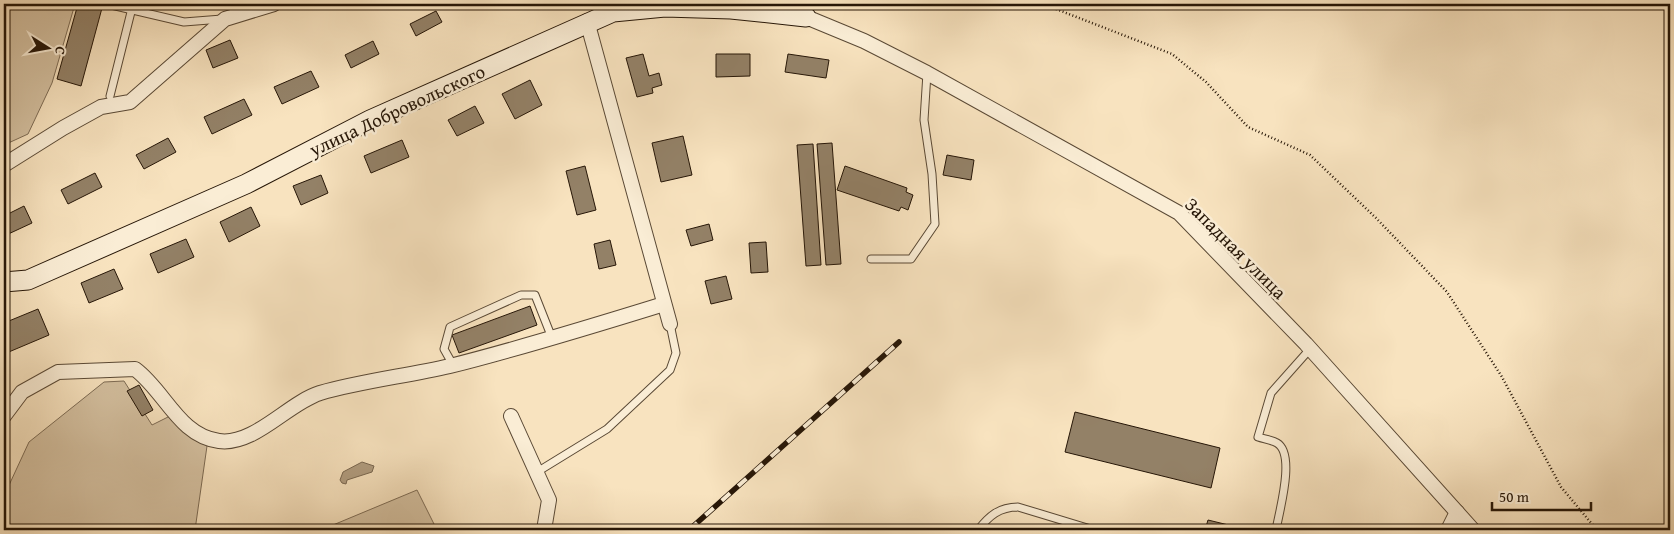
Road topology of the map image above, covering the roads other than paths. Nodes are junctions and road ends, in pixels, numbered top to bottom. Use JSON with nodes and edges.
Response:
{"nodes":[{"id":1,"x":107,"y":4,"type":"edge"},
{"id":2,"x":274,"y":4,"type":"edge"},
{"id":3,"x":784,"y":4,"type":"edge"},
{"id":4,"x":133,"y":7,"type":"edge"},
{"id":5,"x":614,"y":8,"type":"edge"},
{"id":6,"x":806,"y":17,"type":"junction"},
{"id":7,"x":225,"y":18,"type":"junction"},
{"id":8,"x":587,"y":21,"type":"junction"},
{"id":9,"x":927,"y":74,"type":"junction"},
{"id":10,"x":110,"y":96,"type":"dead end"},
{"id":11,"x":4,"y":165,"type":"edge"},
{"id":12,"x":871,"y":259,"type":"dead end"},
{"id":13,"x":4,"y":282,"type":"edge"},
{"id":14,"x":664,"y":304,"type":"junction"},
{"id":15,"x":670,"y":324,"type":"joint"},
{"id":16,"x":552,"y":338,"type":"junction"},
{"id":17,"x":1310,"y":348,"type":"junction"},
{"id":18,"x":453,"y":365,"type":"junction"},
{"id":19,"x":4,"y":416,"type":"edge"},
{"id":20,"x":511,"y":416,"type":"dead end"},
{"id":21,"x":536,"y":472,"type":"junction"},
{"id":22,"x":1457,"y":512,"type":"junction"},
{"id":23,"x":544,"y":530,"type":"edge"},
{"id":24,"x":978,"y":530,"type":"edge"},
{"id":25,"x":1094,"y":530,"type":"edge"},
{"id":26,"x":1276,"y":530,"type":"edge"},
{"id":27,"x":1448,"y":530,"type":"edge"},
{"id":28,"x":1473,"y":530,"type":"edge"}],
"edges":[{"from":1,"to":4,"type":"lane"},
{"from":2,"to":7,"type":"street"},
{"from":3,"to":6,"type":"street"},
{"from":4,"to":7,"type":"lane"},
{"from":4,"to":10,"type":"lane"},
{"from":5,"to":6,"type":"street","name":"улица Добровольского"},
{"from":5,"to":8,"type":"street","name":"улица Добровольского"},
{"from":6,"to":9,"type":"street","name":"Западная улица"},
{"from":7,"to":11,"type":"street"},
{"from":8,"to":13,"type":"street","name":"улица Добровольского"},
{"from":8,"to":14,"type":"street"},
{"from":9,"to":12,"type":"lane"},
{"from":9,"to":17,"type":"street","name":"Западная улица"},
{"from":14,"to":15,"type":"street"},
{"from":14,"to":16,"type":"street"},
{"from":15,"to":21,"type":"lane"},
{"from":16,"to":18,"type":"street"},
{"from":16,"to":18,"type":"lane"},
{"from":17,"to":22,"type":"street","name":"Западная улица"},
{"from":17,"to":26,"type":"lane"},
{"from":18,"to":19,"type":"street"},
{"from":20,"to":21,"type":"street"},
{"from":21,"to":23,"type":"street"},
{"from":22,"to":27,"type":"street"},
{"from":22,"to":28,"type":"street","name":"Западная улица"},
{"from":24,"to":25,"type":"lane"}]}
